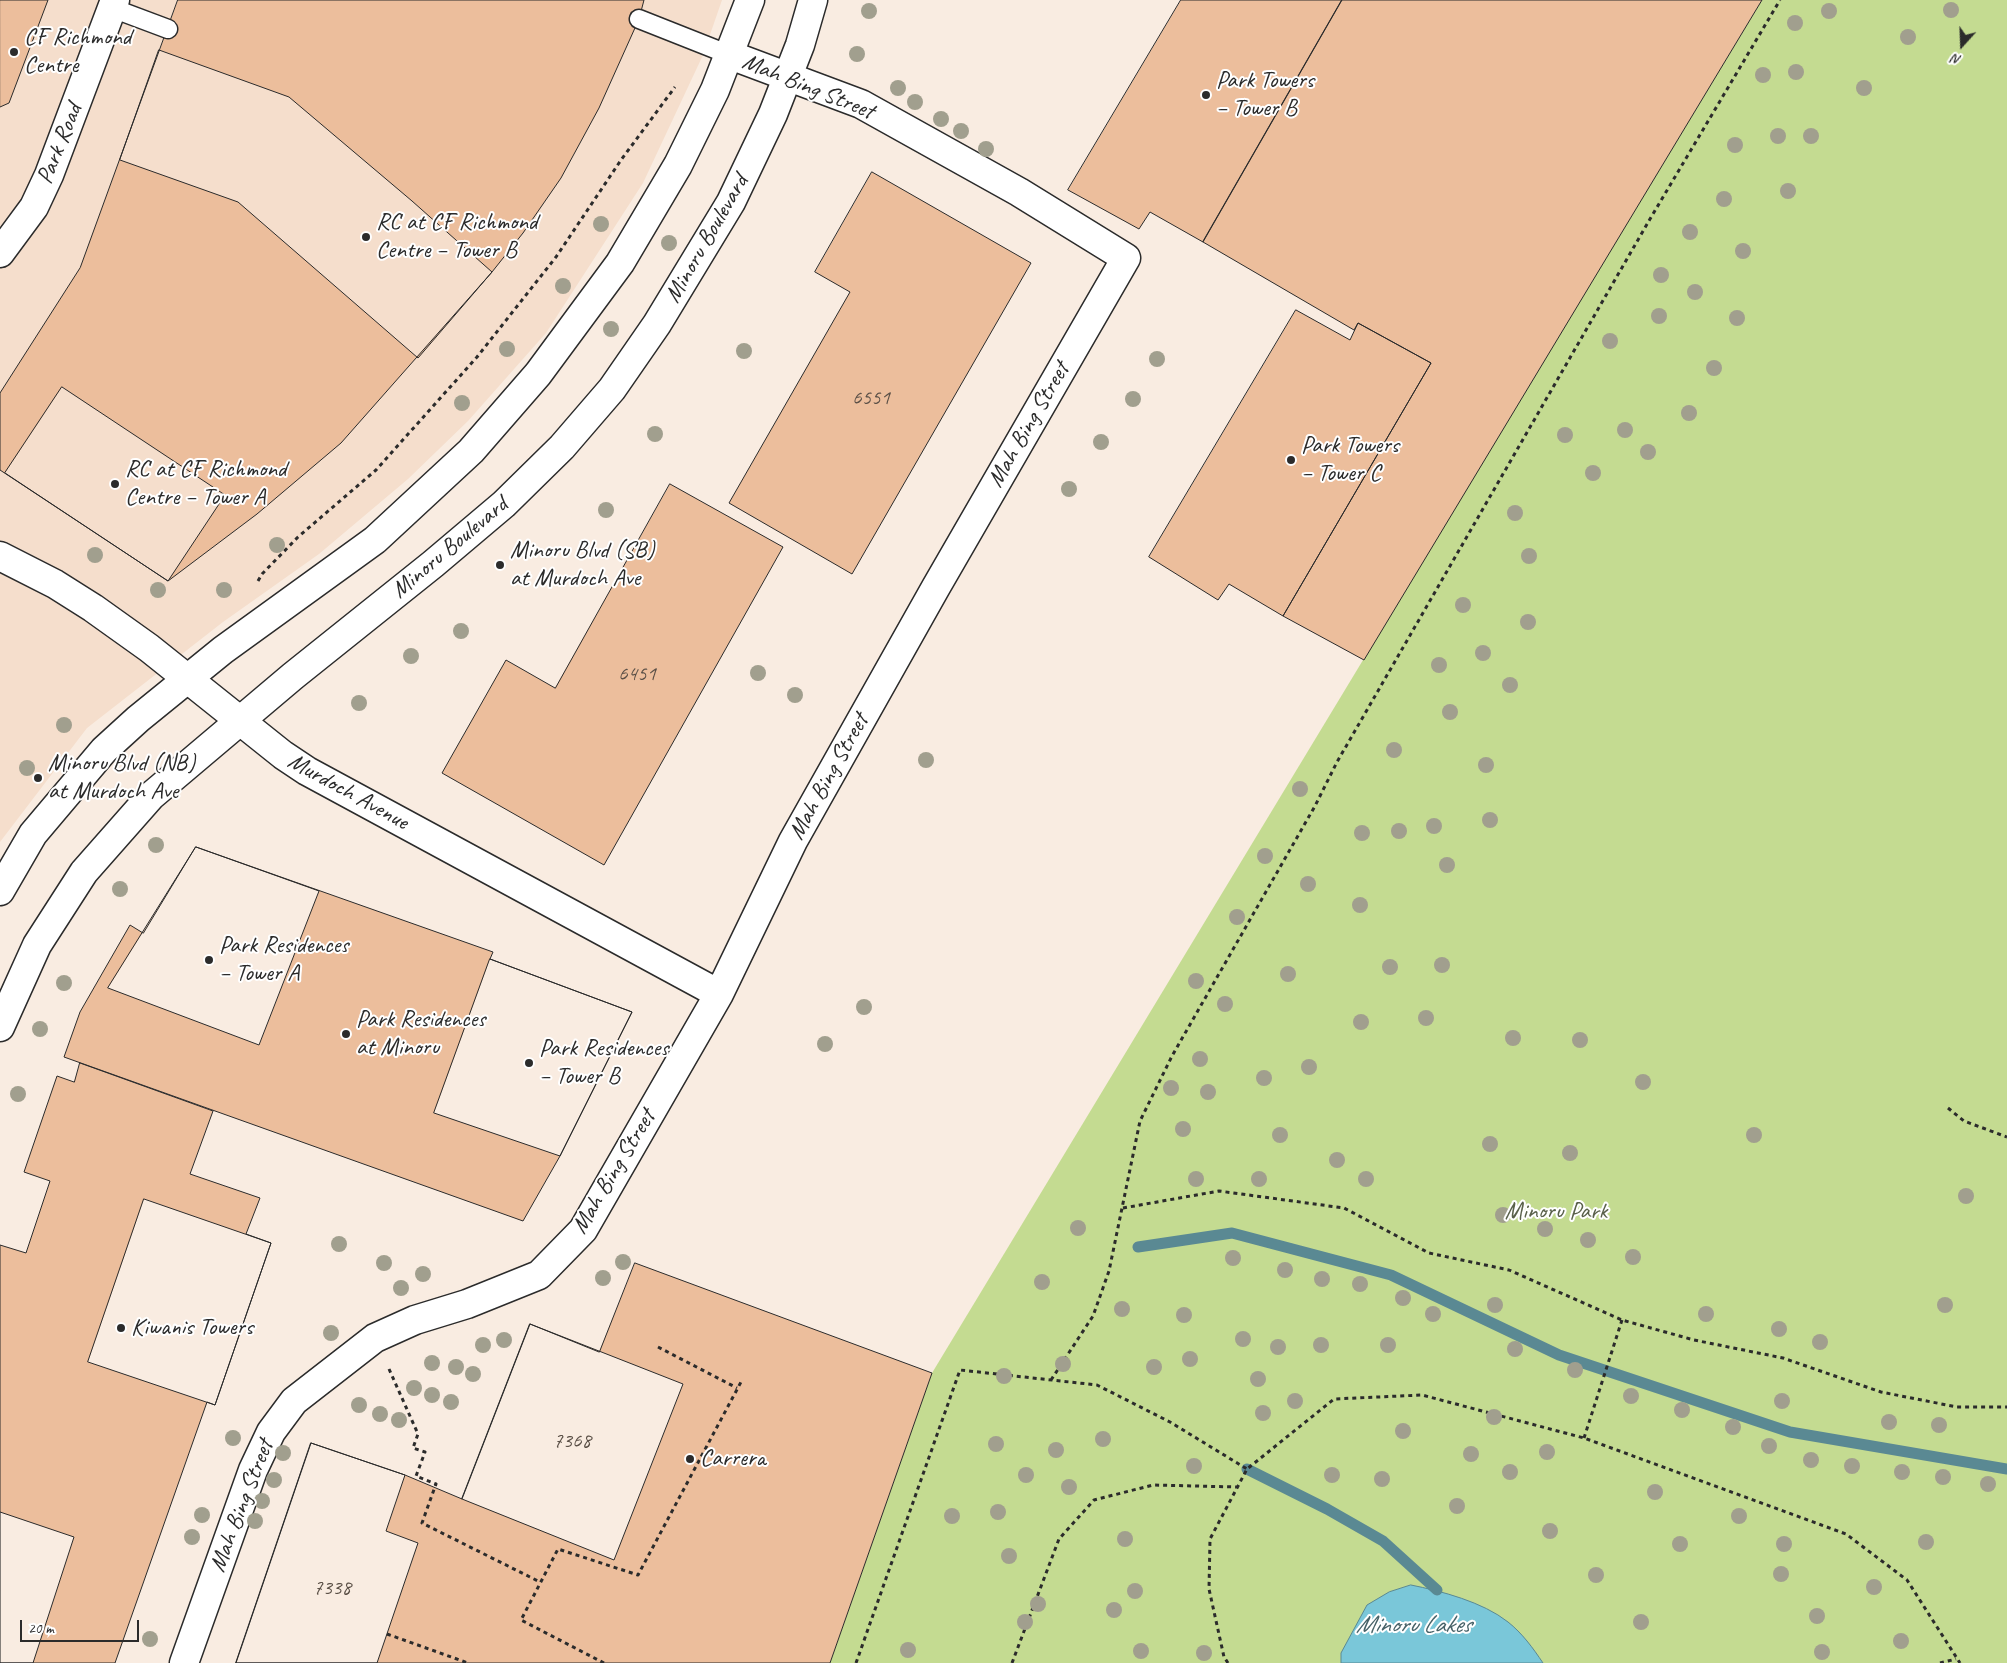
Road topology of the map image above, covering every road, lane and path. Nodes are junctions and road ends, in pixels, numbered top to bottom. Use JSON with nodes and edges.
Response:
{"nodes":[{"id":1,"x":750,"y":0,"type":"edge"},
{"id":2,"x":814,"y":0,"type":"edge"},
{"id":3,"x":1780,"y":0,"type":"edge"},
{"id":4,"x":114,"y":4,"type":"edge"},
{"id":5,"x":639,"y":19,"type":"dead end"},
{"id":6,"x":168,"y":29,"type":"dead end"},
{"id":7,"x":698,"y":42,"type":"junction"},
{"id":8,"x":730,"y":55,"type":"junction"},
{"id":9,"x":788,"y":77,"type":"junction"},
{"id":10,"x":0,"y":253,"type":"edge"},
{"id":11,"x":0,"y":556,"type":"edge"},
{"id":12,"x":250,"y":630,"type":"junction"},
{"id":13,"x":187,"y":678,"type":"junction"},
{"id":14,"x":240,"y":721,"type":"junction"},
{"id":15,"x":0,"y":892,"type":"edge"},
{"id":16,"x":719,"y":994,"type":"junction"},
{"id":17,"x":0,"y":1027,"type":"edge"},
{"id":18,"x":1948,"y":1108,"type":"dead end"},
{"id":19,"x":2007,"y":1137,"type":"edge"},
{"id":20,"x":1123,"y":1208,"type":"junction"},
{"id":21,"x":1622,"y":1320,"type":"junction"},
{"id":22,"x":374,"y":1338,"type":"junction"},
{"id":23,"x":658,"y":1347,"type":"dead end"},
{"id":24,"x":1051,"y":1380,"type":"junction"},
{"id":25,"x":741,"y":1382,"type":"dead end"},
{"id":26,"x":738,"y":1388,"type":"junction"},
{"id":27,"x":2007,"y":1407,"type":"edge"},
{"id":28,"x":1584,"y":1438,"type":"junction"},
{"id":29,"x":1247,"y":1469,"type":"junction"},
{"id":30,"x":1237,"y":1487,"type":"junction"},
{"id":31,"x":540,"y":1582,"type":"junction"},
{"id":32,"x":387,"y":1634,"type":"dead end"},
{"id":33,"x":599,"y":1662,"type":"edge"},
{"id":34,"x":1957,"y":1662,"type":"edge"},
{"id":35,"x":184,"y":1663,"type":"edge"},
{"id":36,"x":468,"y":1663,"type":"edge"},
{"id":37,"x":604,"y":1663,"type":"edge"},
{"id":38,"x":856,"y":1663,"type":"edge"},
{"id":39,"x":1012,"y":1663,"type":"edge"},
{"id":40,"x":1228,"y":1663,"type":"edge"},
{"id":41,"x":1940,"y":1663,"type":"edge"}],
"edges":[{"from":1,"to":8,"type":"street"},
{"from":2,"to":9,"type":"street","name":"Minoru Boulevard"},
{"from":3,"to":20,"type":"path"},
{"from":4,"to":6,"type":"lane"},
{"from":4,"to":10,"type":"street","name":"Park Road"},
{"from":5,"to":7,"type":"lane","name":"Mah Bing Street"},
{"from":7,"to":8,"type":"lane","name":"Mah Bing Street"},
{"from":7,"to":12,"type":"path"},
{"from":8,"to":9,"type":"street","name":"Mah Bing Street"},
{"from":8,"to":12,"type":"street"},
{"from":9,"to":14,"type":"street","name":"Minoru Boulevard"},
{"from":9,"to":16,"type":"street","name":"Mah Bing Street"},
{"from":11,"to":13,"type":"street","name":"Murdoch Avenue"},
{"from":12,"to":13,"type":"street"},
{"from":13,"to":14,"type":"street","name":"Murdoch Avenue"},
{"from":13,"to":15,"type":"street"},
{"from":14,"to":16,"type":"street","name":"Murdoch Avenue"},
{"from":14,"to":17,"type":"street","name":"Minoru Boulevard"},
{"from":16,"to":22,"type":"street","name":"Mah Bing Street"},
{"from":18,"to":19,"type":"path"},
{"from":20,"to":21,"type":"path"},
{"from":20,"to":24,"type":"path"},
{"from":21,"to":27,"type":"path"},
{"from":21,"to":28,"type":"path"},
{"from":22,"to":31,"type":"path"},
{"from":22,"to":35,"type":"street","name":"Mah Bing Street"},
{"from":23,"to":26,"type":"path"},
{"from":24,"to":29,"type":"path"},
{"from":24,"to":38,"type":"path"},
{"from":25,"to":26,"type":"path"},
{"from":26,"to":31,"type":"path"},
{"from":28,"to":29,"type":"path"},
{"from":28,"to":34,"type":"path"},
{"from":29,"to":30,"type":"path"},
{"from":30,"to":39,"type":"path"},
{"from":30,"to":40,"type":"path"},
{"from":31,"to":33,"type":"path"},
{"from":32,"to":36,"type":"path"},
{"from":33,"to":37,"type":"path"},
{"from":34,"to":41,"type":"path"}]}
